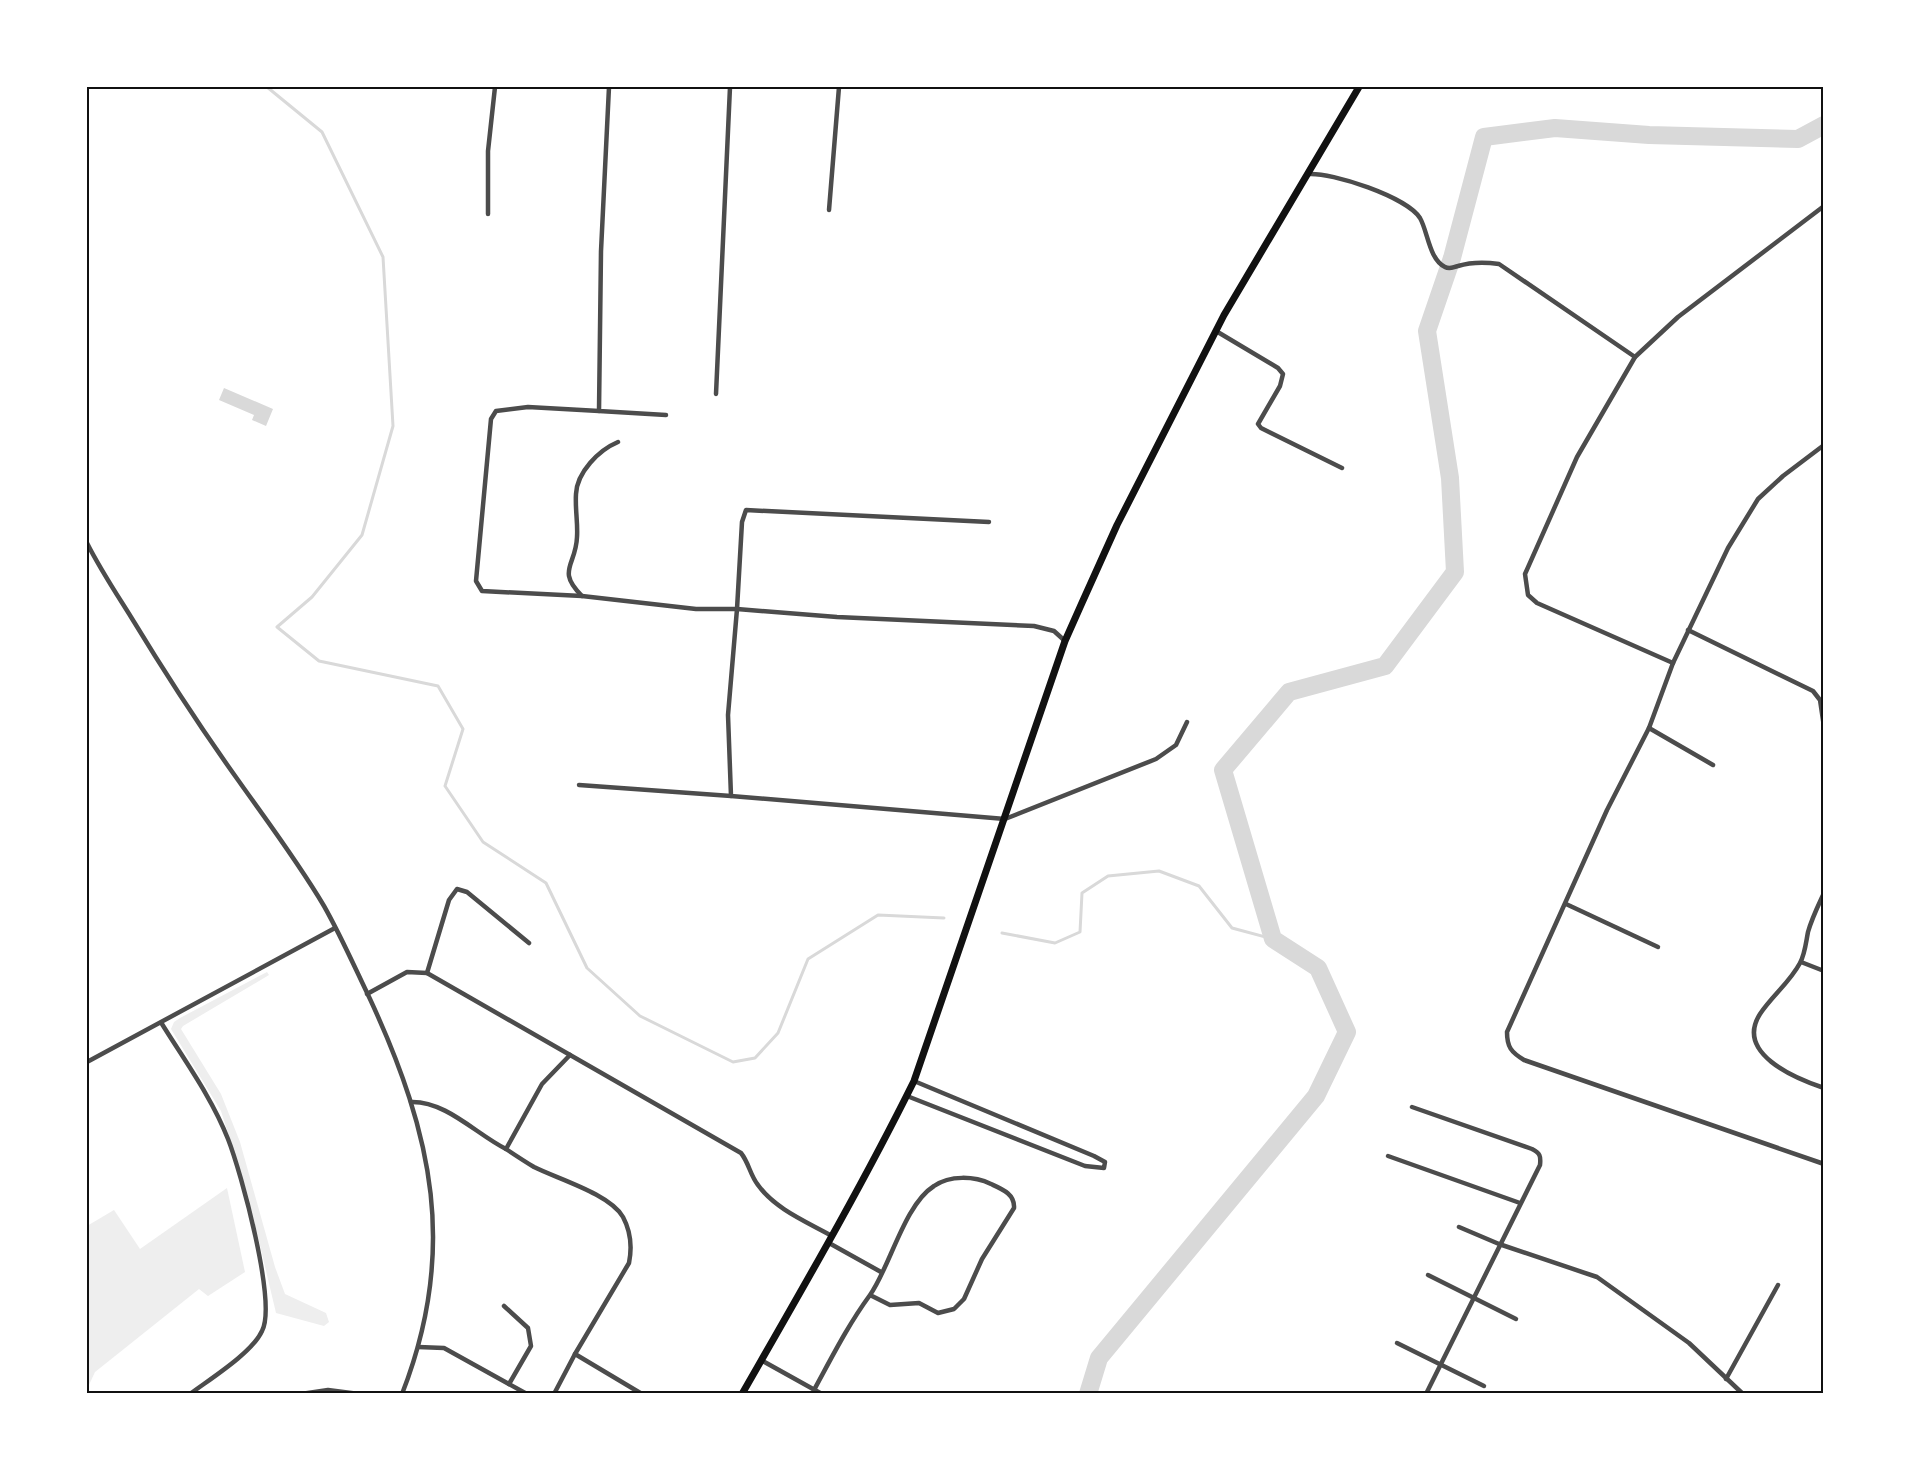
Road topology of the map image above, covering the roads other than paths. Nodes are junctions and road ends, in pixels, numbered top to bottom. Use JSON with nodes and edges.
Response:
{"nodes":[{"id":1,"x":495,"y":87,"type":"edge"},
{"id":2,"x":609,"y":87,"type":"edge"},
{"id":3,"x":730,"y":87,"type":"edge"},
{"id":4,"x":839,"y":87,"type":"edge"},
{"id":5,"x":1359,"y":87,"type":"edge"},
{"id":6,"x":1308,"y":174,"type":"junction"},
{"id":7,"x":1824,"y":206,"type":"edge"},
{"id":8,"x":829,"y":210,"type":"dead end"},
{"id":9,"x":488,"y":214,"type":"dead end"},
{"id":10,"x":1216,"y":332,"type":"junction"},
{"id":11,"x":1635,"y":357,"type":"junction"},
{"id":12,"x":716,"y":394,"type":"dead end"},
{"id":13,"x":599,"y":411,"type":"junction"},
{"id":14,"x":666,"y":415,"type":"dead end"},
{"id":15,"x":618,"y":442,"type":"dead end"},
{"id":16,"x":1824,"y":445,"type":"edge"},
{"id":17,"x":1342,"y":468,"type":"dead end"},
{"id":18,"x":989,"y":522,"type":"dead end"},
{"id":19,"x":87,"y":543,"type":"edge"},
{"id":20,"x":582,"y":596,"type":"junction"},
{"id":21,"x":737,"y":609,"type":"junction"},
{"id":22,"x":1688,"y":630,"type":"junction"},
{"id":23,"x":1065,"y":641,"type":"junction"},
{"id":24,"x":1673,"y":663,"type":"junction"},
{"id":25,"x":1187,"y":722,"type":"dead end"},
{"id":26,"x":1824,"y":727,"type":"edge"},
{"id":27,"x":1649,"y":728,"type":"junction"},
{"id":28,"x":1713,"y":765,"type":"dead end"},
{"id":29,"x":579,"y":785,"type":"dead end"},
{"id":30,"x":731,"y":796,"type":"junction"},
{"id":31,"x":1005,"y":819,"type":"junction"},
{"id":32,"x":1824,"y":893,"type":"edge"},
{"id":33,"x":1566,"y":904,"type":"junction"},
{"id":34,"x":335,"y":928,"type":"junction"},
{"id":35,"x":529,"y":943,"type":"dead end"},
{"id":36,"x":1658,"y":947,"type":"dead end"},
{"id":37,"x":1801,"y":962,"type":"junction"},
{"id":38,"x":1824,"y":971,"type":"edge"},
{"id":39,"x":426,"y":973,"type":"junction"},
{"id":40,"x":367,"y":994,"type":"junction"},
{"id":41,"x":162,"y":1024,"type":"junction"},
{"id":42,"x":570,"y":1055,"type":"junction"},
{"id":43,"x":87,"y":1062,"type":"edge"},
{"id":44,"x":914,"y":1081,"type":"junction"},
{"id":45,"x":1824,"y":1088,"type":"edge"},
{"id":46,"x":907,"y":1096,"type":"junction"},
{"id":47,"x":411,"y":1102,"type":"junction"},
{"id":48,"x":963,"y":1102,"type":"junction"},
{"id":49,"x":1412,"y":1107,"type":"dead end"},
{"id":50,"x":957,"y":1115,"type":"junction"},
{"id":51,"x":506,"y":1149,"type":"junction"},
{"id":52,"x":1388,"y":1156,"type":"dead end"},
{"id":53,"x":1824,"y":1164,"type":"edge"},
{"id":54,"x":1520,"y":1203,"type":"junction"},
{"id":55,"x":1459,"y":1227,"type":"dead end"},
{"id":56,"x":831,"y":1239,"type":"junction"},
{"id":57,"x":1499,"y":1244,"type":"junction"},
{"id":58,"x":881,"y":1272,"type":"junction"},
{"id":59,"x":1428,"y":1275,"type":"dead end"},
{"id":60,"x":1778,"y":1285,"type":"dead end"},
{"id":61,"x":870,"y":1295,"type":"junction"},
{"id":62,"x":1472,"y":1297,"type":"junction"},
{"id":63,"x":504,"y":1306,"type":"dead end"},
{"id":64,"x":1516,"y":1319,"type":"dead end"},
{"id":65,"x":1397,"y":1343,"type":"dead end"},
{"id":66,"x":418,"y":1347,"type":"junction"},
{"id":67,"x":575,"y":1354,"type":"junction"},
{"id":68,"x":761,"y":1360,"type":"junction"},
{"id":69,"x":1440,"y":1365,"type":"junction"},
{"id":70,"x":1726,"y":1379,"type":"junction"},
{"id":71,"x":509,"y":1384,"type":"junction"},
{"id":72,"x":1484,"y":1386,"type":"dead end"},
{"id":73,"x":814,"y":1390,"type":"junction"},
{"id":74,"x":190,"y":1394,"type":"edge"},
{"id":75,"x":301,"y":1394,"type":"edge"},
{"id":76,"x":359,"y":1394,"type":"edge"},
{"id":77,"x":402,"y":1394,"type":"edge"},
{"id":78,"x":527,"y":1394,"type":"edge"},
{"id":79,"x":554,"y":1394,"type":"edge"},
{"id":80,"x":642,"y":1394,"type":"edge"},
{"id":81,"x":742,"y":1394,"type":"edge"},
{"id":82,"x":822,"y":1394,"type":"edge"},
{"id":83,"x":1426,"y":1394,"type":"edge"},
{"id":84,"x":1743,"y":1394,"type":"edge"}],
"edges":[{"from":1,"to":9,"type":"street"},
{"from":2,"to":13,"type":"street"},
{"from":3,"to":12,"type":"street"},
{"from":4,"to":8,"type":"street"},
{"from":5,"to":6,"type":"main road"},
{"from":6,"to":10,"type":"main road"},
{"from":6,"to":11,"type":"street"},
{"from":7,"to":11,"type":"street"},
{"from":10,"to":17,"type":"street"},
{"from":10,"to":23,"type":"main road"},
{"from":11,"to":24,"type":"street"},
{"from":13,"to":14,"type":"street"},
{"from":13,"to":20,"type":"street"},
{"from":15,"to":20,"type":"street"},
{"from":16,"to":22,"type":"street"},
{"from":18,"to":21,"type":"street"},
{"from":19,"to":34,"type":"street"},
{"from":20,"to":21,"type":"street"},
{"from":21,"to":23,"type":"street"},
{"from":21,"to":30,"type":"street"},
{"from":22,"to":24,"type":"street"},
{"from":22,"to":26,"type":"street"},
{"from":23,"to":31,"type":"main road"},
{"from":24,"to":27,"type":"street"},
{"from":25,"to":31,"type":"street"},
{"from":27,"to":28,"type":"street"},
{"from":27,"to":33,"type":"street"},
{"from":29,"to":30,"type":"street"},
{"from":30,"to":31,"type":"street"},
{"from":31,"to":44,"type":"main road"},
{"from":32,"to":37,"type":"street"},
{"from":33,"to":36,"type":"street"},
{"from":33,"to":53,"type":"street"},
{"from":34,"to":40,"type":"street"},
{"from":34,"to":41,"type":"street"},
{"from":35,"to":39,"type":"street"},
{"from":37,"to":38,"type":"street"},
{"from":37,"to":45,"type":"street"},
{"from":39,"to":40,"type":"street"},
{"from":39,"to":42,"type":"street"},
{"from":40,"to":47,"type":"street"},
{"from":41,"to":43,"type":"street"},
{"from":41,"to":74,"type":"street"},
{"from":42,"to":51,"type":"street"},
{"from":42,"to":56,"type":"street"},
{"from":44,"to":46,"type":"main road"},
{"from":44,"to":48,"type":"street"},
{"from":46,"to":50,"type":"street"},
{"from":46,"to":56,"type":"main road"},
{"from":47,"to":51,"type":"street"},
{"from":47,"to":66,"type":"street"},
{"from":48,"to":50,"type":"street"},
{"from":48,"to":50,"type":"street"},
{"from":49,"to":54,"type":"street"},
{"from":51,"to":67,"type":"street"},
{"from":52,"to":54,"type":"street"},
{"from":54,"to":57,"type":"street"},
{"from":55,"to":57,"type":"street"},
{"from":56,"to":58,"type":"street"},
{"from":56,"to":68,"type":"main road"},
{"from":57,"to":62,"type":"street"},
{"from":57,"to":70,"type":"street"},
{"from":58,"to":61,"type":"street"},
{"from":58,"to":61,"type":"street"},
{"from":59,"to":62,"type":"street"},
{"from":60,"to":70,"type":"street"},
{"from":61,"to":73,"type":"street"},
{"from":62,"to":64,"type":"street"},
{"from":62,"to":69,"type":"street"},
{"from":63,"to":71,"type":"street"},
{"from":65,"to":69,"type":"street"},
{"from":66,"to":71,"type":"street"},
{"from":66,"to":77,"type":"street"},
{"from":67,"to":79,"type":"street"},
{"from":67,"to":80,"type":"street"},
{"from":68,"to":73,"type":"street"},
{"from":68,"to":81,"type":"main road"},
{"from":69,"to":72,"type":"street"},
{"from":69,"to":83,"type":"street"},
{"from":70,"to":84,"type":"street"},
{"from":71,"to":78,"type":"street"},
{"from":73,"to":82,"type":"street"},
{"from":75,"to":76,"type":"street"}]}
